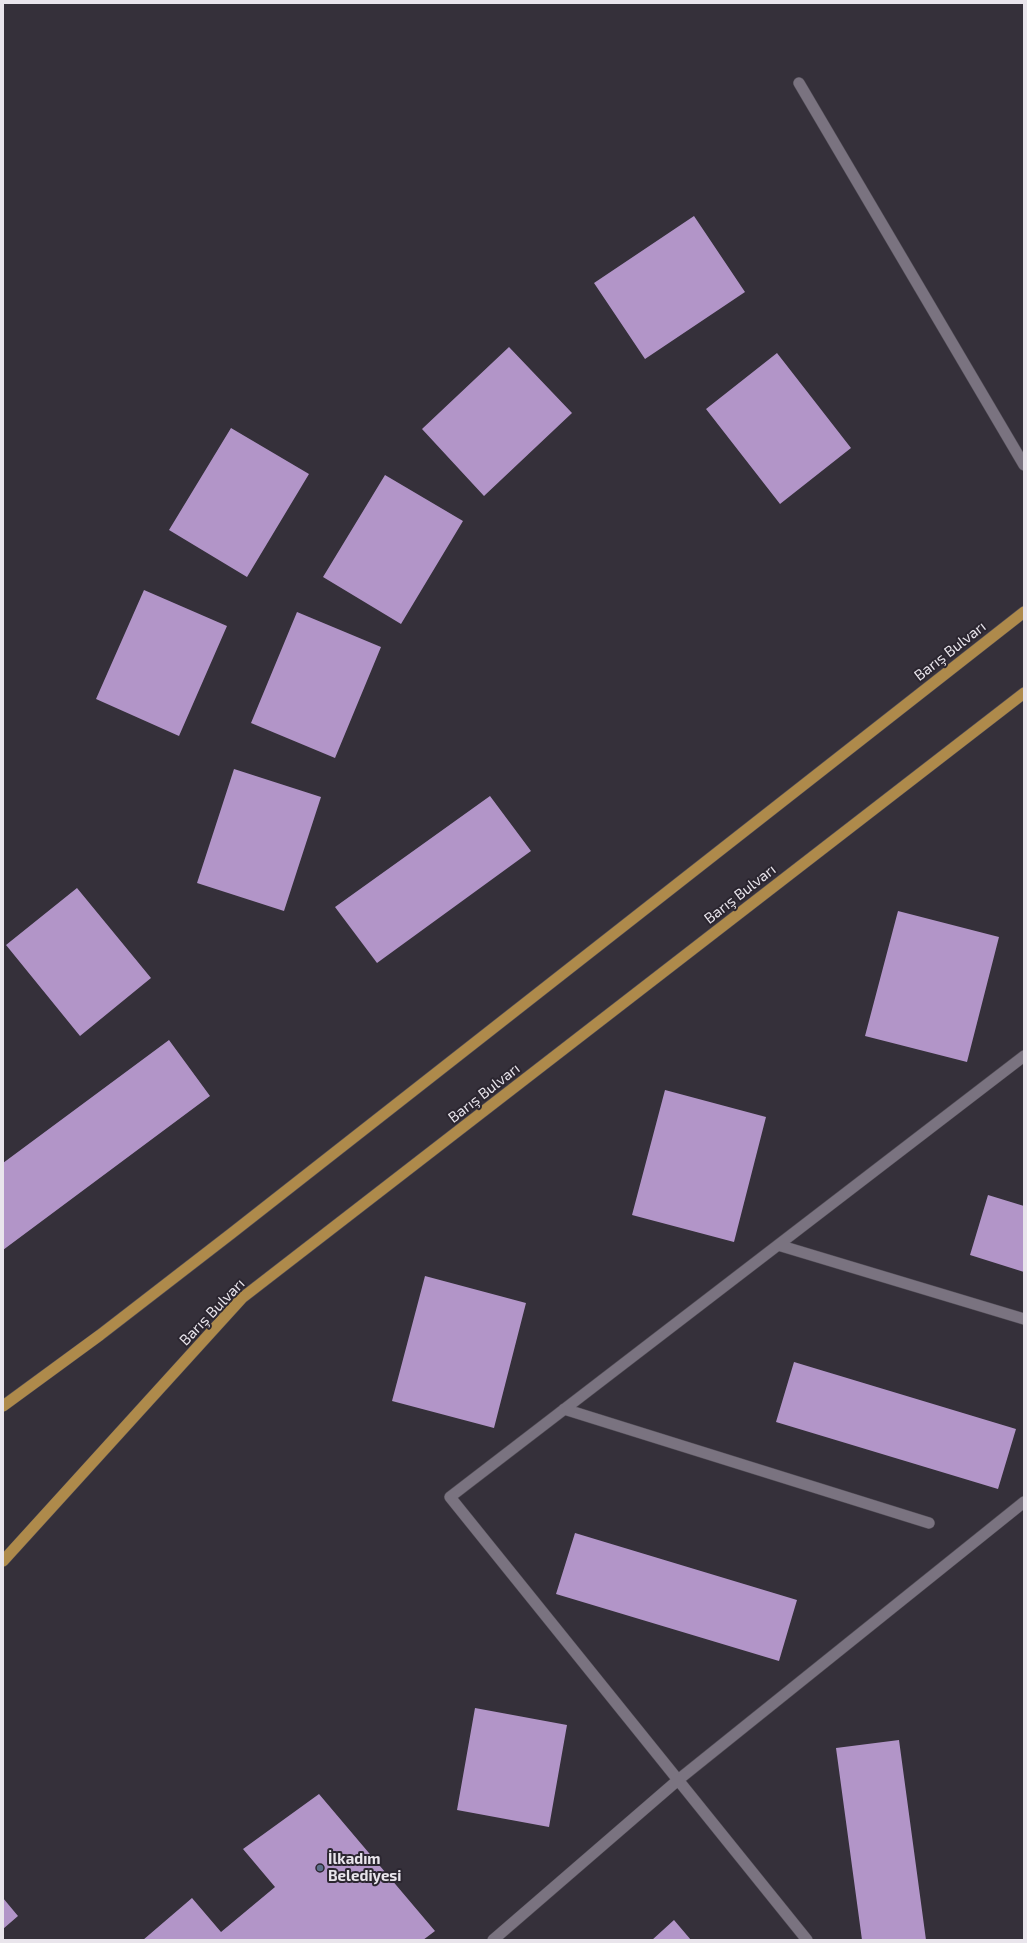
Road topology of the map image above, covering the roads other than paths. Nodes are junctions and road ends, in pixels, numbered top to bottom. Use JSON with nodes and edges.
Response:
{"nodes":[{"id":1,"x":799,"y":83,"type":"dead end"},
{"id":2,"x":1024,"y":465,"type":"edge"},
{"id":3,"x":1024,"y":612,"type":"edge"},
{"id":4,"x":1024,"y":693,"type":"edge"},
{"id":5,"x":1022,"y":1060,"type":"edge"},
{"id":6,"x":778,"y":1245,"type":"junction"},
{"id":7,"x":1024,"y":1319,"type":"edge"},
{"id":8,"x":3,"y":1406,"type":"edge"},
{"id":9,"x":564,"y":1409,"type":"junction"},
{"id":10,"x":1024,"y":1502,"type":"edge"},
{"id":11,"x":929,"y":1523,"type":"dead end"},
{"id":12,"x":3,"y":1561,"type":"edge"},
{"id":13,"x":678,"y":1780,"type":"junction"},
{"id":14,"x":493,"y":1940,"type":"edge"},
{"id":15,"x":807,"y":1940,"type":"edge"}],
"edges":[{"from":1,"to":2,"type":"street"},
{"from":3,"to":8,"type":"main road","name":"Barış Bulvarı"},
{"from":4,"to":12,"type":"main road","name":"Barış Bulvarı"},
{"from":5,"to":6,"type":"street"},
{"from":6,"to":7,"type":"street"},
{"from":6,"to":9,"type":"street"},
{"from":9,"to":11,"type":"street"},
{"from":9,"to":13,"type":"street"},
{"from":10,"to":13,"type":"street"},
{"from":13,"to":14,"type":"street"},
{"from":13,"to":15,"type":"street"}]}
